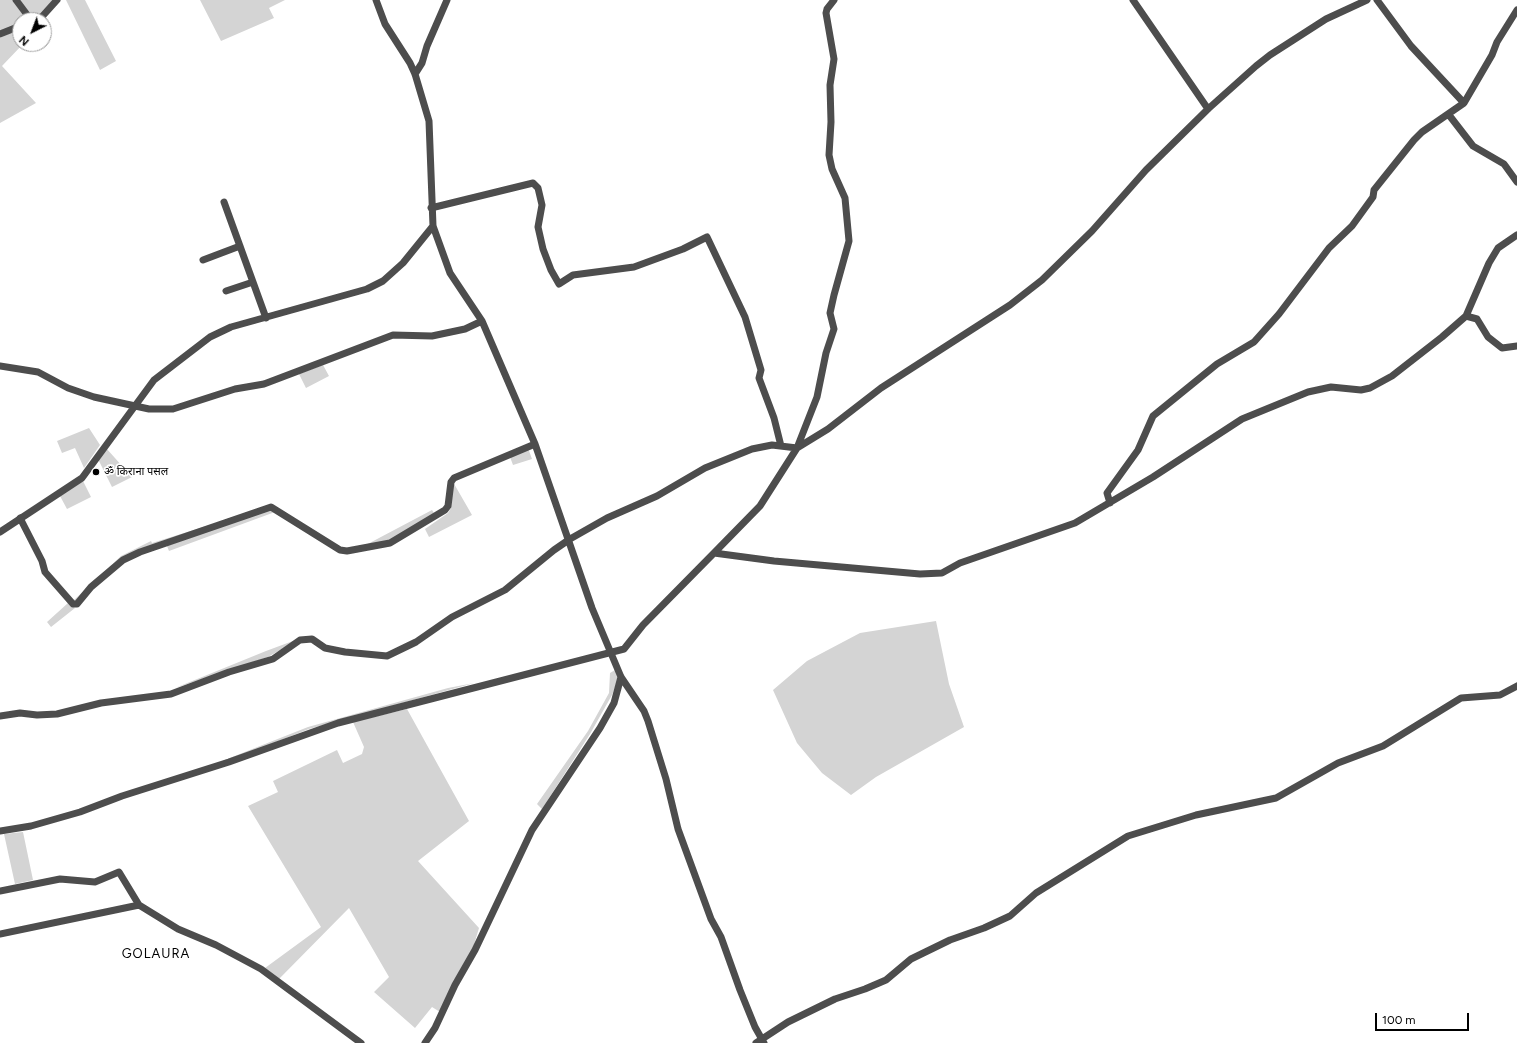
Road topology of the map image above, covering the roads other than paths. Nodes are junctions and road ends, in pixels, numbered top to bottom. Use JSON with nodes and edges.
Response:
{"nodes":[{"id":1,"x":16,"y":0,"type":"edge"},
{"id":2,"x":57,"y":0,"type":"edge"},
{"id":3,"x":376,"y":0,"type":"edge"},
{"id":4,"x":447,"y":0,"type":"edge"},
{"id":5,"x":834,"y":0,"type":"edge"},
{"id":6,"x":1133,"y":0,"type":"edge"},
{"id":7,"x":1367,"y":0,"type":"edge"},
{"id":8,"x":1377,"y":0,"type":"edge"},
{"id":9,"x":1517,"y":10,"type":"edge"},
{"id":10,"x":25,"y":12,"type":"edge"},
{"id":11,"x":46,"y":12,"type":"edge"},
{"id":12,"x":12,"y":29,"type":"edge"},
{"id":13,"x":0,"y":34,"type":"edge"},
{"id":14,"x":415,"y":74,"type":"junction"},
{"id":15,"x":1464,"y":103,"type":"junction"},
{"id":16,"x":1208,"y":109,"type":"junction"},
{"id":17,"x":1449,"y":115,"type":"junction"},
{"id":18,"x":1517,"y":182,"type":"edge"},
{"id":19,"x":224,"y":202,"type":"dead end"},
{"id":20,"x":431,"y":208,"type":"junction"},
{"id":21,"x":433,"y":226,"type":"junction"},
{"id":22,"x":1517,"y":235,"type":"edge"},
{"id":23,"x":240,"y":246,"type":"junction"},
{"id":24,"x":203,"y":260,"type":"dead end"},
{"id":25,"x":253,"y":282,"type":"junction"},
{"id":26,"x":226,"y":292,"type":"dead end"},
{"id":27,"x":1466,"y":316,"type":"junction"},
{"id":28,"x":266,"y":318,"type":"junction"},
{"id":29,"x":482,"y":321,"type":"junction"},
{"id":30,"x":1517,"y":346,"type":"edge"},
{"id":31,"x":0,"y":366,"type":"edge"},
{"id":32,"x":134,"y":405,"type":"junction"},
{"id":33,"x":535,"y":444,"type":"junction"},
{"id":34,"x":781,"y":446,"type":"junction"},
{"id":35,"x":797,"y":448,"type":"junction"},
{"id":36,"x":1110,"y":503,"type":"junction"},
{"id":37,"x":20,"y":518,"type":"junction"},
{"id":38,"x":0,"y":532,"type":"edge"},
{"id":39,"x":570,"y":539,"type":"junction"},
{"id":40,"x":714,"y":553,"type":"junction"},
{"id":41,"x":610,"y":651,"type":"junction"},
{"id":42,"x":621,"y":677,"type":"junction"},
{"id":43,"x":1517,"y":686,"type":"edge"},
{"id":44,"x":0,"y":716,"type":"edge"},
{"id":45,"x":0,"y":831,"type":"edge"},
{"id":46,"x":0,"y":891,"type":"edge"},
{"id":47,"x":139,"y":906,"type":"junction"},
{"id":48,"x":0,"y":934,"type":"edge"},
{"id":49,"x":760,"y":1042,"type":"edge"},
{"id":50,"x":361,"y":1043,"type":"edge"},
{"id":51,"x":425,"y":1043,"type":"edge"}],
"edges":[{"from":1,"to":10,"type":"street"},
{"from":2,"to":11,"type":"street"},
{"from":3,"to":14,"type":"street"},
{"from":4,"to":14,"type":"street"},
{"from":5,"to":35,"type":"street"},
{"from":6,"to":16,"type":"street"},
{"from":7,"to":16,"type":"street"},
{"from":8,"to":15,"type":"street"},
{"from":9,"to":15,"type":"street"},
{"from":12,"to":13,"type":"street"},
{"from":14,"to":20,"type":"street"},
{"from":15,"to":17,"type":"street"},
{"from":16,"to":35,"type":"street"},
{"from":17,"to":18,"type":"street"},
{"from":17,"to":36,"type":"street"},
{"from":19,"to":23,"type":"street"},
{"from":20,"to":21,"type":"street"},
{"from":20,"to":34,"type":"street"},
{"from":21,"to":28,"type":"street"},
{"from":21,"to":29,"type":"street"},
{"from":22,"to":27,"type":"street"},
{"from":23,"to":24,"type":"street"},
{"from":23,"to":25,"type":"street"},
{"from":25,"to":26,"type":"street"},
{"from":25,"to":28,"type":"street"},
{"from":27,"to":30,"type":"street"},
{"from":27,"to":36,"type":"street"},
{"from":28,"to":32,"type":"street"},
{"from":29,"to":32,"type":"street"},
{"from":29,"to":33,"type":"street"},
{"from":31,"to":32,"type":"street"},
{"from":32,"to":37,"type":"street"},
{"from":33,"to":37,"type":"street"},
{"from":33,"to":39,"type":"street"},
{"from":34,"to":35,"type":"street"},
{"from":34,"to":39,"type":"street"},
{"from":35,"to":40,"type":"street"},
{"from":36,"to":40,"type":"street"},
{"from":37,"to":38,"type":"street"},
{"from":39,"to":41,"type":"street"},
{"from":39,"to":44,"type":"street"},
{"from":40,"to":41,"type":"street"},
{"from":41,"to":42,"type":"street"},
{"from":41,"to":45,"type":"street"},
{"from":42,"to":49,"type":"street"},
{"from":42,"to":51,"type":"street"},
{"from":43,"to":49,"type":"street"},
{"from":46,"to":47,"type":"street"},
{"from":47,"to":48,"type":"street"},
{"from":47,"to":50,"type":"street"}]}
